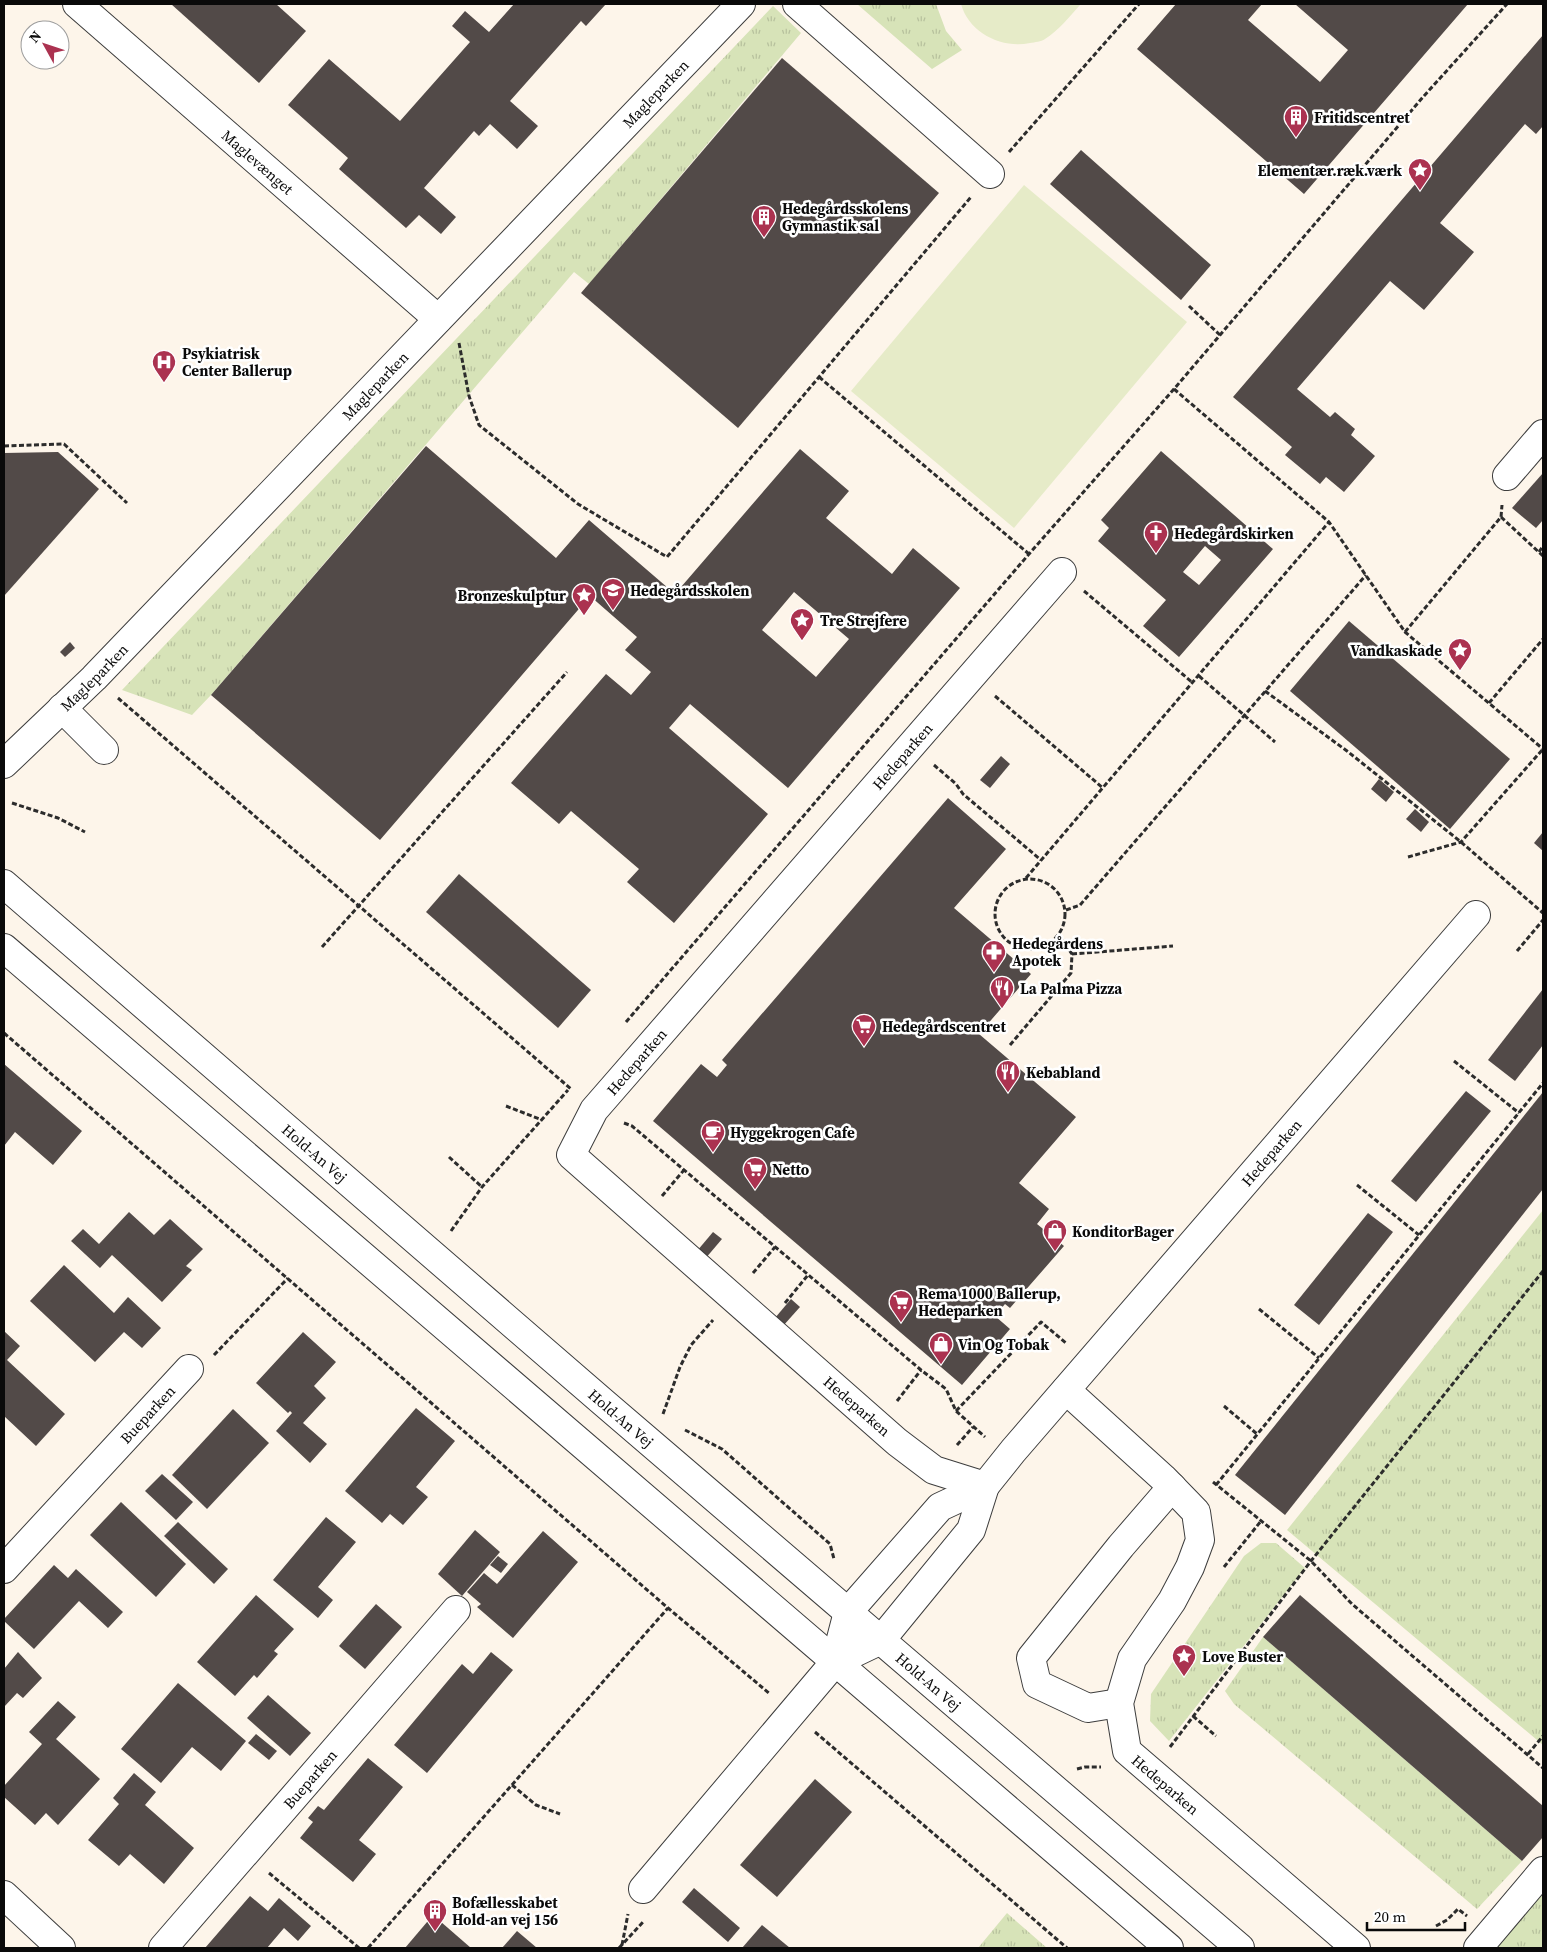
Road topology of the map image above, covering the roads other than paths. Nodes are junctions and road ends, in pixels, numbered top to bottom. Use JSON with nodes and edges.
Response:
{"nodes":[{"id":1,"x":77,"y":4,"type":"edge"},
{"id":2,"x":741,"y":4,"type":"edge"},
{"id":3,"x":797,"y":4,"type":"edge"},
{"id":4,"x":990,"y":174,"type":"road end"},
{"id":5,"x":438,"y":319,"type":"junction"},
{"id":6,"x":1543,"y":434,"type":"edge"},
{"id":7,"x":1507,"y":476,"type":"road end"},
{"id":8,"x":1062,"y":572,"type":"road end"},
{"id":9,"x":62,"y":708,"type":"junction"},
{"id":10,"x":104,"y":750,"type":"dead end"},
{"id":11,"x":4,"y":764,"type":"edge"},
{"id":12,"x":4,"y":884,"type":"edge"},
{"id":13,"x":1476,"y":915,"type":"dead end"},
{"id":14,"x":4,"y":948,"type":"edge"},
{"id":15,"x":189,"y":1369,"type":"road end"},
{"id":16,"x":1066,"y":1390,"type":"junction"},
{"id":17,"x":985,"y":1486,"type":"junction"},
{"id":18,"x":1172,"y":1487,"type":"junction"},
{"id":19,"x":4,"y":1569,"type":"edge"},
{"id":20,"x":456,"y":1610,"type":"dead end"},
{"id":21,"x":848,"y":1612,"type":"junction"},
{"id":22,"x":881,"y":1640,"type":"junction"},
{"id":23,"x":835,"y":1662,"type":"junction"},
{"id":24,"x":1119,"y":1702,"type":"junction"},
{"id":25,"x":1543,"y":1871,"type":"edge"},
{"id":26,"x":643,"y":1888,"type":"dead end"},
{"id":27,"x":4,"y":1895,"type":"edge"},
{"id":28,"x":61,"y":1948,"type":"edge"},
{"id":29,"x":163,"y":1948,"type":"edge"},
{"id":30,"x":1169,"y":1948,"type":"edge"},
{"id":31,"x":1240,"y":1948,"type":"edge"},
{"id":32,"x":1356,"y":1948,"type":"edge"},
{"id":33,"x":1478,"y":1948,"type":"edge"}],
"edges":[{"from":1,"to":5,"type":"street","name":"Maglevænget"},
{"from":2,"to":5,"type":"street","name":"Magleparken"},
{"from":3,"to":4,"type":"street"},
{"from":5,"to":9,"type":"street","name":"Magleparken"},
{"from":6,"to":7,"type":"street"},
{"from":8,"to":17,"type":"street","name":"Hedeparken"},
{"from":9,"to":10,"type":"street"},
{"from":9,"to":11,"type":"street","name":"Magleparken"},
{"from":12,"to":21,"type":"street","name":"Hold-An Vej"},
{"from":13,"to":16,"type":"street","name":"Hedeparken"},
{"from":14,"to":23,"type":"street"},
{"from":15,"to":19,"type":"street","name":"Bueparken"},
{"from":16,"to":17,"type":"street","name":"Hedeparken"},
{"from":16,"to":18,"type":"street","name":"Hedeparken"},
{"from":17,"to":21,"type":"street","name":"Hedeparken"},
{"from":17,"to":22,"type":"street","name":"Hedeparken"},
{"from":18,"to":24,"type":"street","name":"Hedeparken"},
{"from":18,"to":24,"type":"street"},
{"from":20,"to":29,"type":"street","name":"Bueparken"},
{"from":21,"to":22,"type":"street","name":"Hold-An Vej"},
{"from":21,"to":23,"type":"street","name":"Hedeparken"},
{"from":22,"to":23,"type":"street","name":"Hedeparken"},
{"from":22,"to":31,"type":"street","name":"Hold-An Vej"},
{"from":23,"to":26,"type":"street"},
{"from":23,"to":30,"type":"street"},
{"from":24,"to":32,"type":"street","name":"Hedeparken"},
{"from":25,"to":33,"type":"street"},
{"from":27,"to":28,"type":"street"}]}
